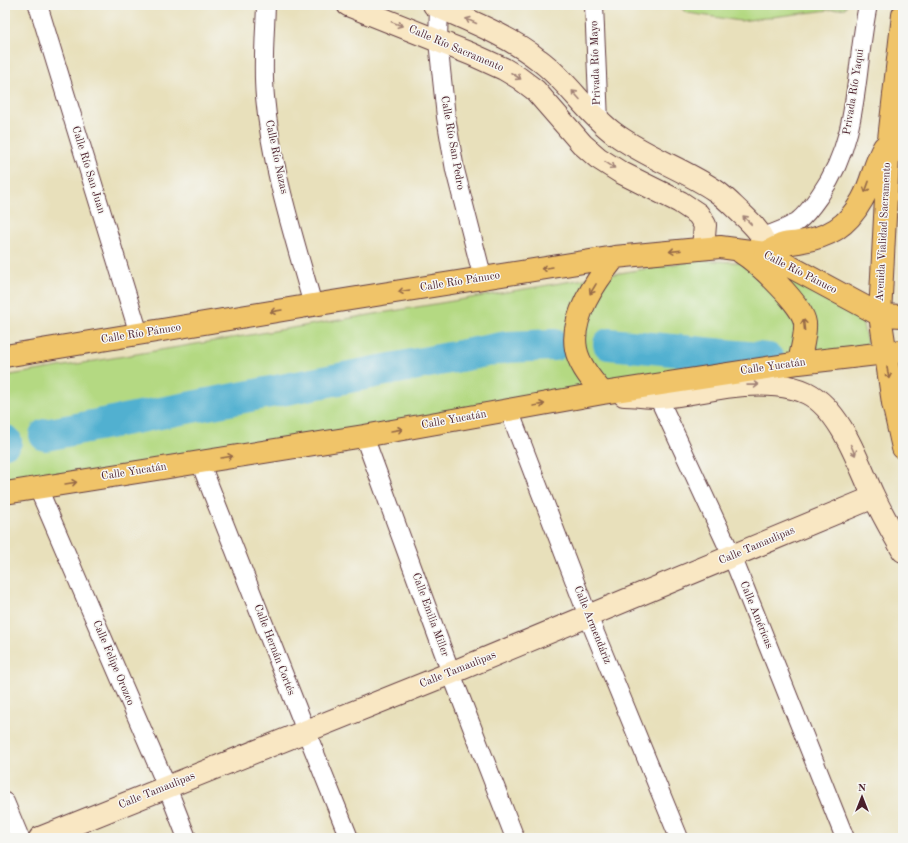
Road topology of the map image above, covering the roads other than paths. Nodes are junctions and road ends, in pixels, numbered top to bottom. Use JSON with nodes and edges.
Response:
{"nodes":[{"id":1,"x":38,"y":5,"type":"edge"},
{"id":2,"x":266,"y":5,"type":"edge"},
{"id":3,"x":348,"y":5,"type":"edge"},
{"id":4,"x":594,"y":5,"type":"edge"},
{"id":5,"x":868,"y":5,"type":"edge"},
{"id":6,"x":438,"y":6,"type":"edge"},
{"id":7,"x":903,"y":15,"type":"edge"},
{"id":8,"x":438,"y":41,"type":"junction"},
{"id":9,"x":599,"y":121,"type":"junction"},
{"id":10,"x":889,"y":139,"type":"junction"},
{"id":11,"x":763,"y":245,"type":"junction"},
{"id":12,"x":732,"y":247,"type":"junction"},
{"id":13,"x":703,"y":248,"type":"junction"},
{"id":14,"x":615,"y":257,"type":"junction"},
{"id":15,"x":484,"y":279,"type":"junction"},
{"id":16,"x":314,"y":304,"type":"junction"},
{"id":17,"x":880,"y":315,"type":"junction"},
{"id":18,"x":903,"y":316,"type":"edge"},
{"id":19,"x":139,"y":334,"type":"junction"},
{"id":20,"x":894,"y":351,"type":"edge"},
{"id":21,"x":5,"y":356,"type":"edge"},
{"id":22,"x":799,"y":363,"type":"junction"},
{"id":23,"x":603,"y":393,"type":"junction"},
{"id":24,"x":658,"y":397,"type":"junction"},
{"id":25,"x":509,"y":410,"type":"junction"},
{"id":26,"x":364,"y":436,"type":"junction"},
{"id":27,"x":903,"y":448,"type":"edge"},
{"id":28,"x":200,"y":462,"type":"junction"},
{"id":29,"x":38,"y":488,"type":"junction"},
{"id":30,"x":5,"y":494,"type":"edge"},
{"id":31,"x":874,"y":497,"type":"junction"},
{"id":32,"x":903,"y":552,"type":"edge"},
{"id":33,"x":732,"y":556,"type":"junction"},
{"id":34,"x":588,"y":616,"type":"junction"},
{"id":35,"x":451,"y":673,"type":"junction"},
{"id":36,"x":306,"y":732,"type":"junction"},
{"id":37,"x":167,"y":787,"type":"junction"},
{"id":38,"x":5,"y":802,"type":"edge"},
{"id":39,"x":20,"y":838,"type":"edge"},
{"id":40,"x":40,"y":838,"type":"edge"},
{"id":41,"x":187,"y":838,"type":"edge"},
{"id":42,"x":349,"y":838,"type":"edge"},
{"id":43,"x":516,"y":838,"type":"edge"},
{"id":44,"x":679,"y":838,"type":"edge"},
{"id":45,"x":845,"y":838,"type":"edge"}],
"edges":[{"from":1,"to":19,"type":"street","name":"Calle Río San Juan"},
{"from":2,"to":16,"type":"street","name":"Calle Río Nazas"},
{"from":3,"to":8,"type":"street","name":"Calle Río Sacramento","one_way":true},
{"from":4,"to":9,"type":"street","name":"Privada Río Mayo"},
{"from":5,"to":11,"type":"street","name":"Privada Río Yaqui"},
{"from":6,"to":8,"type":"street","name":"Calle Río San Pedro"},
{"from":9,"to":6,"type":"street","one_way":true},
{"from":7,"to":10,"type":"main road","name":"Avenida Vialidad Sacramento"},
{"from":8,"to":13,"type":"street","name":"Calle Río Sacramento","one_way":true},
{"from":8,"to":15,"type":"street","name":"Calle Río San Pedro"},
{"from":11,"to":9,"type":"street","one_way":true},
{"from":10,"to":11,"type":"main road","one_way":true},
{"from":10,"to":17,"type":"main road","name":"Avenida Vialidad Sacramento"},
{"from":11,"to":12,"type":"main road","name":"Calle Río Pánuco"},
{"from":11,"to":17,"type":"main road","name":"Calle Río Pánuco"},
{"from":12,"to":13,"type":"main road","name":"Calle Río Pánuco"},
{"from":22,"to":12,"type":"main road","one_way":true},
{"from":13,"to":14,"type":"main road","name":"Calle Río Pánuco","one_way":true},
{"from":14,"to":15,"type":"main road","name":"Calle Río Pánuco","one_way":true},
{"from":14,"to":23,"type":"main road","one_way":true},
{"from":15,"to":16,"type":"main road","name":"Calle Río Pánuco","one_way":true},
{"from":16,"to":19,"type":"main road","name":"Calle Río Pánuco","one_way":true},
{"from":17,"to":18,"type":"main road","name":"Calle Río Pánuco"},
{"from":17,"to":20,"type":"main road","name":"Avenida Vialidad Sacramento"},
{"from":19,"to":21,"type":"main road","name":"Calle Río Pánuco"},
{"from":20,"to":22,"type":"main road","name":"Calle Yucatán"},
{"from":20,"to":27,"type":"main road","name":"Avenida Vialidad Sacramento","one_way":true},
{"from":22,"to":23,"type":"main road","name":"Calle Yucatán"},
{"from":23,"to":24,"type":"street"},
{"from":25,"to":23,"type":"main road","name":"Calle Yucatán","one_way":true},
{"from":24,"to":31,"type":"street","one_way":true},
{"from":24,"to":33,"type":"street","name":"Calle Américas"},
{"from":26,"to":25,"type":"main road","name":"Calle Yucatán","one_way":true},
{"from":25,"to":34,"type":"street","name":"Calle Armendáriz"},
{"from":28,"to":26,"type":"main road","name":"Calle Yucatán","one_way":true},
{"from":26,"to":35,"type":"street","name":"Calle Emilia Miller"},
{"from":29,"to":28,"type":"main road","name":"Calle Yucatán","one_way":true},
{"from":28,"to":36,"type":"street","name":"Calle Hernán Cortés"},
{"from":29,"to":30,"type":"main road","name":"Calle Yucatán"},
{"from":29,"to":37,"type":"street","name":"Calle Felipe Orozco"},
{"from":31,"to":32,"type":"street"},
{"from":31,"to":33,"type":"street","name":"Calle Tamaulipas"},
{"from":33,"to":34,"type":"street","name":"Calle Tamaulipas"},
{"from":33,"to":45,"type":"street","name":"Calle Américas"},
{"from":34,"to":35,"type":"street","name":"Calle Tamaulipas"},
{"from":34,"to":44,"type":"street","name":"Calle Armendáriz"},
{"from":35,"to":36,"type":"street","name":"Calle Tamaulipas"},
{"from":35,"to":43,"type":"street","name":"Calle Emilia Miller"},
{"from":36,"to":37,"type":"street","name":"Calle Tamaulipas"},
{"from":36,"to":42,"type":"street","name":"Calle Hernán Cortés"},
{"from":37,"to":40,"type":"street","name":"Calle Tamaulipas"},
{"from":37,"to":41,"type":"street","name":"Calle Felipe Orozco"},
{"from":38,"to":39,"type":"street"}]}
